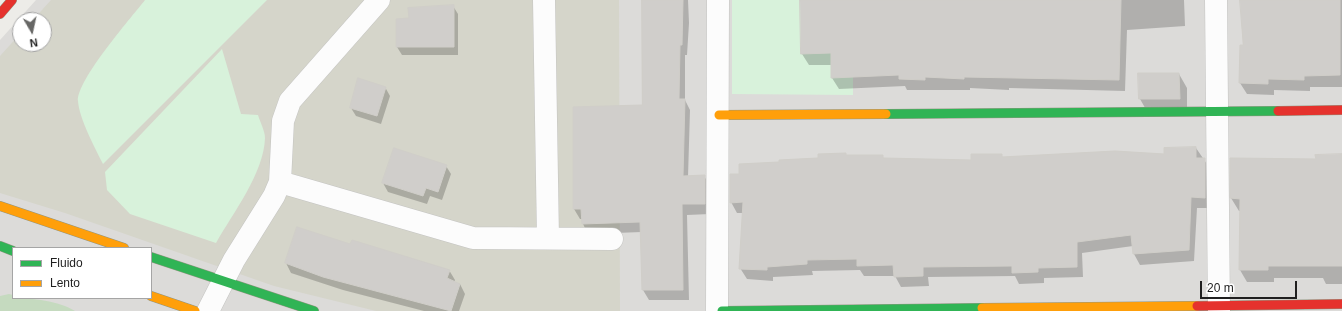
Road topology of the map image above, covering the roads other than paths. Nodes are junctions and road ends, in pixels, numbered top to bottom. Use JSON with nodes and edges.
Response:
{"nodes":[{"id":1,"x":12,"y":0,"type":"edge"},
{"id":2,"x":380,"y":0,"type":"edge"},
{"id":3,"x":544,"y":0,"type":"edge"},
{"id":4,"x":718,"y":0,"type":"edge"},
{"id":5,"x":1216,"y":0,"type":"edge"},
{"id":6,"x":0,"y":14,"type":"edge"},
{"id":7,"x":1217,"y":110,"type":"junction"},
{"id":8,"x":1342,"y":110,"type":"edge"},
{"id":9,"x":719,"y":115,"type":"junction"},
{"id":10,"x":280,"y":182,"type":"junction"},
{"id":11,"x":0,"y":206,"type":"edge"},
{"id":12,"x":548,"y":238,"type":"junction"},
{"id":13,"x":612,"y":239,"type":"dead end"},
{"id":14,"x":0,"y":246,"type":"edge"},
{"id":15,"x":121,"y":247,"type":"edge"},
{"id":16,"x":12,"y":251,"type":"edge"},
{"id":17,"x":152,"y":257,"type":"edge"},
{"id":18,"x":223,"y":281,"type":"junction"},
{"id":19,"x":152,"y":296,"type":"edge"},
{"id":20,"x":1342,"y":304,"type":"edge"},
{"id":21,"x":1219,"y":308,"type":"edge"},
{"id":22,"x":195,"y":311,"type":"edge"},
{"id":23,"x":208,"y":311,"type":"edge"},
{"id":24,"x":314,"y":311,"type":"edge"},
{"id":25,"x":717,"y":311,"type":"edge"},
{"id":26,"x":722,"y":311,"type":"edge"}],
"edges":[{"from":1,"to":6,"type":"street"},
{"from":2,"to":10,"type":"street"},
{"from":3,"to":12,"type":"street"},
{"from":4,"to":9,"type":"street"},
{"from":5,"to":7,"type":"street"},
{"from":7,"to":8,"type":"street"},
{"from":7,"to":9,"type":"street"},
{"from":7,"to":21,"type":"street"},
{"from":9,"to":25,"type":"street"},
{"from":10,"to":12,"type":"street"},
{"from":10,"to":18,"type":"street"},
{"from":11,"to":15,"type":"street"},
{"from":12,"to":13,"type":"street"},
{"from":14,"to":16,"type":"street"},
{"from":17,"to":18,"type":"street"},
{"from":18,"to":23,"type":"street"},
{"from":18,"to":24,"type":"street"},
{"from":19,"to":22,"type":"street"},
{"from":20,"to":21,"type":"street"},
{"from":21,"to":26,"type":"street"}]}
